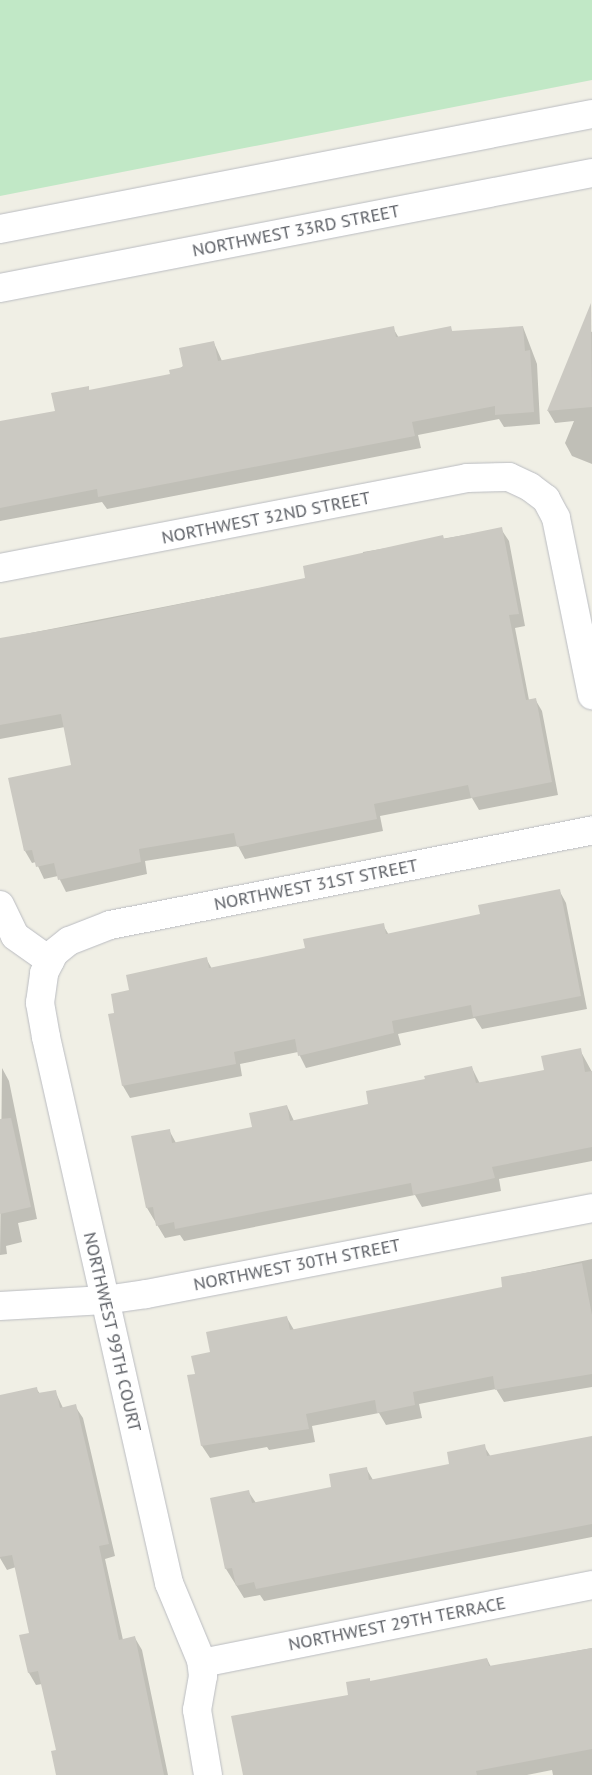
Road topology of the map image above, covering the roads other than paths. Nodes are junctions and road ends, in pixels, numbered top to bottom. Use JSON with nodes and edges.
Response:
{"nodes":[{"id":1,"x":592,"y":114,"type":"edge"},
{"id":2,"x":592,"y":174,"type":"edge"},
{"id":3,"x":0,"y":229,"type":"edge"},
{"id":4,"x":0,"y":288,"type":"edge"},
{"id":5,"x":0,"y":568,"type":"edge"},
{"id":6,"x":592,"y":695,"type":"edge"},
{"id":7,"x":592,"y":830,"type":"edge"},
{"id":8,"x":0,"y":905,"type":"edge"},
{"id":9,"x":50,"y":961,"type":"junction"},
{"id":10,"x":592,"y":1208,"type":"edge"},
{"id":11,"x":105,"y":1300,"type":"junction"},
{"id":12,"x":0,"y":1306,"type":"edge"},
{"id":13,"x":592,"y":1586,"type":"edge"},
{"id":14,"x":202,"y":1663,"type":"junction"},
{"id":15,"x":208,"y":1775,"type":"edge"}],
"edges":[{"from":1,"to":3,"type":"street"},
{"from":2,"to":4,"type":"street","name":"NORTHWEST 33RD STREET"},
{"from":5,"to":6,"type":"street","name":"NORTHWEST 32ND STREET"},
{"from":7,"to":9,"type":"street","name":"NORTHWEST 31ST STREET"},
{"from":8,"to":9,"type":"street"},
{"from":9,"to":11,"type":"street","name":"NORTHWEST 99TH COURT"},
{"from":10,"to":11,"type":"street","name":"NORTHWEST 30TH STREET"},
{"from":11,"to":12,"type":"street","name":"NORTHWEST 30TH STREET"},
{"from":11,"to":14,"type":"street","name":"NORTHWEST 99TH COURT"},
{"from":13,"to":14,"type":"street","name":"NORTHWEST 29TH TERRACE"},
{"from":14,"to":15,"type":"street","name":"NORTHWEST 99TH COURT"}]}
